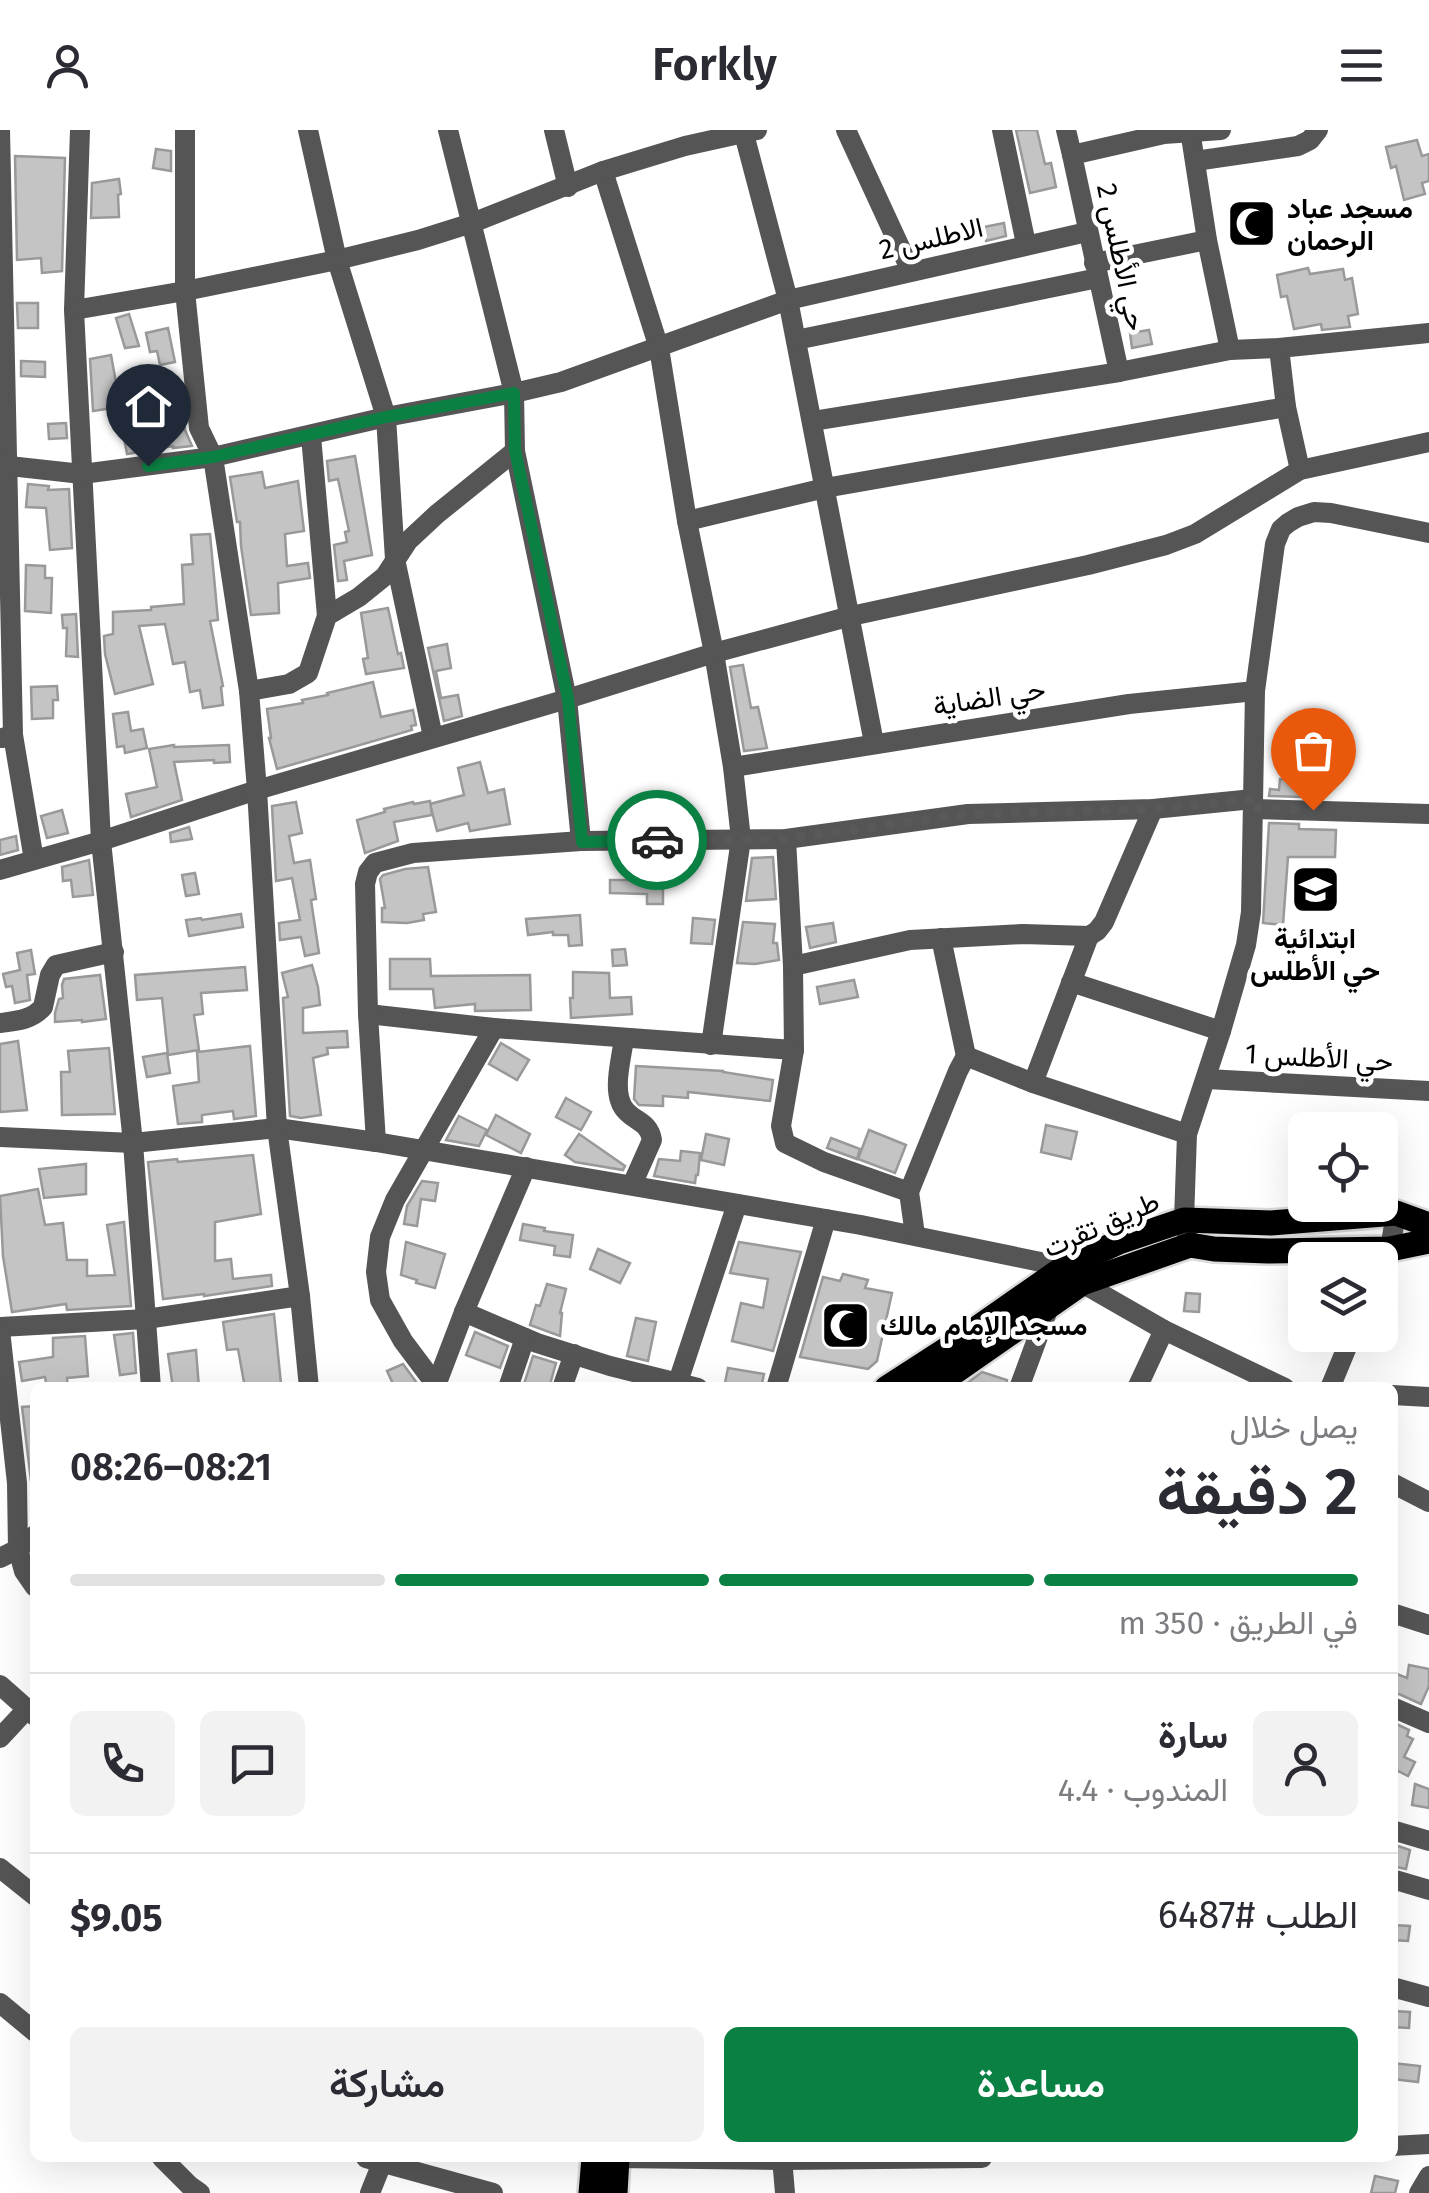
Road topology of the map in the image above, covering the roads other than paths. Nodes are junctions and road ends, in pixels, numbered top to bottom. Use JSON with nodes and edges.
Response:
{"nodes":[{"id":1,"x":0,"y":130,"type":"edge"},
{"id":2,"x":80,"y":130,"type":"edge"},
{"id":3,"x":185,"y":130,"type":"edge"},
{"id":4,"x":308,"y":130,"type":"edge"},
{"id":5,"x":448,"y":130,"type":"edge"},
{"id":6,"x":554,"y":130,"type":"edge"},
{"id":7,"x":846,"y":130,"type":"edge"},
{"id":8,"x":1002,"y":130,"type":"edge"},
{"id":9,"x":1066,"y":130,"type":"edge"},
{"id":10,"x":1221,"y":130,"type":"edge"},
{"id":11,"x":1318,"y":130,"type":"edge"},
{"id":12,"x":751,"y":132,"type":"edge"},
{"id":13,"x":1191,"y":132,"type":"edge"},
{"id":14,"x":683,"y":138,"type":"edge"},
{"id":15,"x":1072,"y":156,"type":"junction"},
{"id":16,"x":1195,"y":161,"type":"junction"},
{"id":17,"x":603,"y":171,"type":"junction"},
{"id":18,"x":568,"y":187,"type":"junction"},
{"id":19,"x":472,"y":223,"type":"junction"},
{"id":20,"x":1088,"y":232,"type":"junction"},
{"id":21,"x":1207,"y":240,"type":"junction"},
{"id":22,"x":1026,"y":244,"type":"junction"},
{"id":23,"x":336,"y":260,"type":"junction"},
{"id":24,"x":1096,"y":270,"type":"junction"},
{"id":25,"x":911,"y":271,"type":"junction"},
{"id":26,"x":185,"y":291,"type":"junction"},
{"id":27,"x":788,"y":300,"type":"junction"},
{"id":28,"x":74,"y":310,"type":"junction"},
{"id":29,"x":1429,"y":333,"type":"edge"},
{"id":30,"x":796,"y":340,"type":"junction"},
{"id":31,"x":659,"y":348,"type":"junction"},
{"id":32,"x":1279,"y":348,"type":"junction"},
{"id":33,"x":1230,"y":350,"type":"junction"},
{"id":34,"x":1118,"y":372,"type":"junction"},
{"id":35,"x":514,"y":393,"type":"junction"},
{"id":36,"x":1286,"y":408,"type":"junction"},
{"id":37,"x":386,"y":417,"type":"junction"},
{"id":38,"x":812,"y":421,"type":"junction"},
{"id":39,"x":311,"y":436,"type":"junction"},
{"id":40,"x":1429,"y":442,"type":"edge"},
{"id":41,"x":515,"y":450,"type":"junction"},
{"id":42,"x":213,"y":457,"type":"junction"},
{"id":43,"x":4,"y":464,"type":"edge"},
{"id":44,"x":1300,"y":470,"type":"junction"},
{"id":45,"x":82,"y":474,"type":"junction"},
{"id":46,"x":825,"y":488,"type":"junction"},
{"id":47,"x":688,"y":521,"type":"junction"},
{"id":48,"x":1429,"y":533,"type":"edge"},
{"id":49,"x":394,"y":559,"type":"junction"},
{"id":50,"x":327,"y":616,"type":"junction"},
{"id":51,"x":850,"y":616,"type":"junction"},
{"id":52,"x":714,"y":653,"type":"junction"},
{"id":53,"x":249,"y":691,"type":"junction"},
{"id":54,"x":1255,"y":691,"type":"junction"},
{"id":55,"x":568,"y":699,"type":"junction"},
{"id":56,"x":6,"y":737,"type":"edge"},
{"id":57,"x":433,"y":737,"type":"junction"},
{"id":58,"x":874,"y":743,"type":"junction"},
{"id":59,"x":733,"y":767,"type":"junction"},
{"id":60,"x":257,"y":790,"type":"junction"},
{"id":61,"x":1253,"y":804,"type":"junction"},
{"id":62,"x":1153,"y":809,"type":"junction"},
{"id":63,"x":1429,"y":814,"type":"edge"},
{"id":64,"x":741,"y":839,"type":"junction"},
{"id":65,"x":786,"y":839,"type":"junction"},
{"id":66,"x":101,"y":840,"type":"junction"},
{"id":67,"x":582,"y":842,"type":"junction"},
{"id":68,"x":34,"y":860,"type":"junction"},
{"id":69,"x":0,"y":870,"type":"edge"},
{"id":70,"x":1088,"y":936,"type":"junction"},
{"id":71,"x":942,"y":938,"type":"junction"},
{"id":72,"x":114,"y":952,"type":"junction"},
{"id":73,"x":793,"y":966,"type":"junction"},
{"id":74,"x":1071,"y":982,"type":"junction"},
{"id":75,"x":368,"y":1014,"type":"junction"},
{"id":76,"x":0,"y":1023,"type":"edge"},
{"id":77,"x":494,"y":1028,"type":"junction"},
{"id":78,"x":1222,"y":1031,"type":"junction"},
{"id":79,"x":624,"y":1038,"type":"junction"},
{"id":80,"x":710,"y":1045,"type":"junction"},
{"id":81,"x":794,"y":1050,"type":"junction"},
{"id":82,"x":966,"y":1056,"type":"junction"},
{"id":83,"x":1207,"y":1078,"type":"junction"},
{"id":84,"x":1033,"y":1083,"type":"junction"},
{"id":85,"x":1429,"y":1091,"type":"edge"},
{"id":86,"x":277,"y":1128,"type":"junction"},
{"id":87,"x":1187,"y":1134,"type":"junction"},
{"id":88,"x":0,"y":1138,"type":"edge"},
{"id":89,"x":376,"y":1142,"type":"junction"},
{"id":90,"x":133,"y":1143,"type":"junction"},
{"id":91,"x":424,"y":1150,"type":"junction"},
{"id":92,"x":526,"y":1167,"type":"junction"},
{"id":93,"x":632,"y":1185,"type":"junction"},
{"id":94,"x":909,"y":1192,"type":"junction"},
{"id":95,"x":737,"y":1204,"type":"junction"},
{"id":96,"x":1398,"y":1215,"type":"edge"},
{"id":97,"x":826,"y":1218,"type":"junction"},
{"id":98,"x":1296,"y":1222,"type":"edge"},
{"id":99,"x":1429,"y":1225,"type":"edge"},
{"id":100,"x":1187,"y":1233,"type":"junction"},
{"id":101,"x":916,"y":1235,"type":"junction"},
{"id":102,"x":1429,"y":1242,"type":"edge"},
{"id":103,"x":1288,"y":1253,"type":"edge"},
{"id":104,"x":1398,"y":1255,"type":"edge"},
{"id":105,"x":1074,"y":1275,"type":"junction"},
{"id":106,"x":300,"y":1296,"type":"junction"},
{"id":107,"x":1050,"y":1307,"type":"junction"},
{"id":108,"x":464,"y":1312,"type":"junction"},
{"id":109,"x":146,"y":1320,"type":"junction"},
{"id":110,"x":0,"y":1329,"type":"edge"},
{"id":111,"x":1164,"y":1330,"type":"junction"},
{"id":112,"x":525,"y":1338,"type":"junction"},
{"id":113,"x":1345,"y":1352,"type":"edge"},
{"id":114,"x":574,"y":1354,"type":"junction"},
{"id":115,"x":150,"y":1382,"type":"edge"},
{"id":116,"x":308,"y":1382,"type":"edge"},
{"id":117,"x":433,"y":1382,"type":"edge"},
{"id":118,"x":438,"y":1382,"type":"edge"},
{"id":119,"x":510,"y":1382,"type":"edge"},
{"id":120,"x":564,"y":1382,"type":"edge"},
{"id":121,"x":672,"y":1382,"type":"edge"},
{"id":122,"x":685,"y":1382,"type":"edge"},
{"id":123,"x":778,"y":1382,"type":"edge"},
{"id":124,"x":895,"y":1382,"type":"edge"},
{"id":125,"x":937,"y":1382,"type":"edge"},
{"id":126,"x":1021,"y":1382,"type":"edge"},
{"id":127,"x":1140,"y":1382,"type":"edge"},
{"id":128,"x":1273,"y":1382,"type":"edge"},
{"id":129,"x":1332,"y":1382,"type":"edge"},
{"id":130,"x":1425,"y":1394,"type":"edge"},
{"id":131,"x":1398,"y":1396,"type":"edge"},
{"id":132,"x":1398,"y":1486,"type":"edge"},
{"id":133,"x":1429,"y":1502,"type":"edge"},
{"id":134,"x":30,"y":1539,"type":"edge"},
{"id":135,"x":9,"y":1554,"type":"edge"},
{"id":136,"x":30,"y":1580,"type":"edge"},
{"id":137,"x":1398,"y":1615,"type":"edge"},
{"id":138,"x":1429,"y":1625,"type":"edge"},
{"id":139,"x":0,"y":1685,"type":"edge"},
{"id":140,"x":1398,"y":1709,"type":"edge"},
{"id":141,"x":30,"y":1712,"type":"edge"},
{"id":142,"x":30,"y":1714,"type":"edge"},
{"id":143,"x":1429,"y":1723,"type":"edge"},
{"id":144,"x":0,"y":1738,"type":"edge"},
{"id":145,"x":1398,"y":1832,"type":"edge"},
{"id":146,"x":1429,"y":1840,"type":"edge"},
{"id":147,"x":0,"y":1868,"type":"edge"},
{"id":148,"x":1398,"y":1881,"type":"edge"},
{"id":149,"x":1429,"y":1890,"type":"edge"},
{"id":150,"x":30,"y":1892,"type":"edge"},
{"id":151,"x":1398,"y":1989,"type":"edge"},
{"id":152,"x":1429,"y":1997,"type":"edge"},
{"id":153,"x":0,"y":2003,"type":"edge"},
{"id":154,"x":30,"y":2028,"type":"edge"},
{"id":155,"x":1429,"y":2144,"type":"edge"},
{"id":156,"x":1398,"y":2146,"type":"edge"},
{"id":157,"x":166,"y":2162,"type":"edge"},
{"id":158,"x":374,"y":2162,"type":"edge"},
{"id":159,"x":381,"y":2162,"type":"edge"},
{"id":160,"x":594,"y":2162,"type":"edge"},
{"id":161,"x":616,"y":2162,"type":"edge"},
{"id":162,"x":782,"y":2162,"type":"edge"},
{"id":163,"x":1429,"y":2176,"type":"edge"},
{"id":164,"x":200,"y":2193,"type":"edge"},
{"id":165,"x":370,"y":2193,"type":"edge"},
{"id":166,"x":493,"y":2193,"type":"edge"},
{"id":167,"x":591,"y":2193,"type":"edge"},
{"id":168,"x":616,"y":2193,"type":"edge"},
{"id":169,"x":784,"y":2193,"type":"edge"},
{"id":170,"x":1420,"y":2193,"type":"edge"}],
"edges":[{"from":1,"to":43,"type":"street"},
{"from":2,"to":28,"type":"street"},
{"from":3,"to":26,"type":"street"},
{"from":4,"to":23,"type":"street"},
{"from":5,"to":19,"type":"street"},
{"from":6,"to":18,"type":"street"},
{"from":7,"to":25,"type":"street"},
{"from":8,"to":22,"type":"street"},
{"from":9,"to":15,"type":"street"},
{"from":10,"to":13,"type":"street","name":"حي الأطلس 2"},
{"from":11,"to":16,"type":"street"},
{"from":12,"to":14,"type":"street"},
{"from":12,"to":27,"type":"street"},
{"from":13,"to":15,"type":"street","name":"حي الأطلس 2"},
{"from":13,"to":16,"type":"street"},
{"from":14,"to":17,"type":"street"},
{"from":15,"to":20,"type":"street","name":"حي الأطلس 2"},
{"from":16,"to":21,"type":"street"},
{"from":17,"to":18,"type":"street"},
{"from":17,"to":31,"type":"street"},
{"from":18,"to":19,"type":"street"},
{"from":19,"to":23,"type":"street"},
{"from":19,"to":35,"type":"street"},
{"from":20,"to":22,"type":"street","name":"الاطلس 2"},
{"from":20,"to":24,"type":"street","name":"حي الأطلس 2"},
{"from":21,"to":24,"type":"street"},
{"from":21,"to":33,"type":"street"},
{"from":22,"to":25,"type":"street","name":"الاطلس 2"},
{"from":23,"to":26,"type":"street"},
{"from":23,"to":37,"type":"street"},
{"from":24,"to":30,"type":"street"},
{"from":24,"to":34,"type":"street","name":"حي الأطلس 2"},
{"from":25,"to":27,"type":"street","name":"الاطلس 2"},
{"from":26,"to":28,"type":"street"},
{"from":26,"to":42,"type":"street"},
{"from":27,"to":30,"type":"street"},
{"from":27,"to":31,"type":"street","name":"الاطلس 2"},
{"from":28,"to":45,"type":"street"},
{"from":29,"to":32,"type":"street"},
{"from":30,"to":38,"type":"street"},
{"from":31,"to":35,"type":"street","name":"الاطلس 2"},
{"from":31,"to":47,"type":"street"},
{"from":32,"to":33,"type":"street"},
{"from":32,"to":36,"type":"street"},
{"from":33,"to":34,"type":"street"},
{"from":34,"to":38,"type":"street"},
{"from":35,"to":37,"type":"street","name":"الاطلس 2"},
{"from":35,"to":41,"type":"street"},
{"from":36,"to":44,"type":"street"},
{"from":36,"to":46,"type":"street"},
{"from":37,"to":39,"type":"street","name":"الاطلس 2"},
{"from":37,"to":49,"type":"street"},
{"from":38,"to":46,"type":"street"},
{"from":39,"to":42,"type":"street","name":"الاطلس 2"},
{"from":39,"to":50,"type":"street"},
{"from":40,"to":44,"type":"street"},
{"from":41,"to":49,"type":"street"},
{"from":41,"to":55,"type":"street"},
{"from":42,"to":45,"type":"street","name":"الاطلس 2"},
{"from":42,"to":53,"type":"street"},
{"from":43,"to":45,"type":"street","name":"الاطلس 2"},
{"from":43,"to":56,"type":"street"},
{"from":44,"to":51,"type":"street"},
{"from":45,"to":66,"type":"street"},
{"from":46,"to":47,"type":"street"},
{"from":46,"to":51,"type":"street"},
{"from":47,"to":52,"type":"street"},
{"from":48,"to":54,"type":"street"},
{"from":49,"to":50,"type":"street"},
{"from":49,"to":57,"type":"street"},
{"from":50,"to":53,"type":"street"},
{"from":51,"to":52,"type":"street"},
{"from":51,"to":58,"type":"street"},
{"from":52,"to":55,"type":"street"},
{"from":52,"to":59,"type":"street"},
{"from":53,"to":60,"type":"street"},
{"from":54,"to":58,"type":"street","name":"حي الضاية"},
{"from":54,"to":61,"type":"street"},
{"from":55,"to":57,"type":"street"},
{"from":55,"to":67,"type":"street"},
{"from":56,"to":68,"type":"street"},
{"from":57,"to":60,"type":"street"},
{"from":58,"to":59,"type":"street","name":"حي الضاية"},
{"from":59,"to":64,"type":"street"},
{"from":60,"to":66,"type":"street"},
{"from":60,"to":86,"type":"street"},
{"from":61,"to":62,"type":"street"},
{"from":61,"to":63,"type":"street"},
{"from":61,"to":78,"type":"street"},
{"from":62,"to":65,"type":"street"},
{"from":62,"to":70,"type":"street"},
{"from":64,"to":65,"type":"street"},
{"from":64,"to":67,"type":"street"},
{"from":64,"to":80,"type":"street"},
{"from":65,"to":73,"type":"street"},
{"from":66,"to":68,"type":"street"},
{"from":66,"to":72,"type":"street"},
{"from":67,"to":75,"type":"street"},
{"from":68,"to":69,"type":"street"},
{"from":70,"to":71,"type":"street"},
{"from":70,"to":74,"type":"street"},
{"from":71,"to":73,"type":"street"},
{"from":71,"to":82,"type":"street"},
{"from":72,"to":76,"type":"street"},
{"from":72,"to":90,"type":"street"},
{"from":73,"to":81,"type":"street"},
{"from":74,"to":78,"type":"street"},
{"from":74,"to":84,"type":"street"},
{"from":75,"to":77,"type":"street"},
{"from":75,"to":89,"type":"street"},
{"from":77,"to":79,"type":"street"},
{"from":77,"to":91,"type":"street"},
{"from":78,"to":83,"type":"street"},
{"from":79,"to":80,"type":"street"},
{"from":79,"to":93,"type":"street"},
{"from":80,"to":81,"type":"street"},
{"from":81,"to":94,"type":"street"},
{"from":82,"to":84,"type":"street"},
{"from":82,"to":94,"type":"street"},
{"from":83,"to":85,"type":"street","name":"حي الأطلس 1"},
{"from":83,"to":87,"type":"street"},
{"from":84,"to":87,"type":"street"},
{"from":86,"to":89,"type":"street"},
{"from":86,"to":90,"type":"street"},
{"from":86,"to":106,"type":"street"},
{"from":87,"to":100,"type":"street"},
{"from":88,"to":90,"type":"street"},
{"from":89,"to":91,"type":"street"},
{"from":90,"to":109,"type":"street"},
{"from":91,"to":92,"type":"street"},
{"from":91,"to":117,"type":"street"},
{"from":92,"to":93,"type":"street"},
{"from":92,"to":108,"type":"street"},
{"from":93,"to":95,"type":"street"},
{"from":94,"to":101,"type":"street"},
{"from":95,"to":97,"type":"street"},
{"from":95,"to":122,"type":"street"},
{"from":96,"to":99,"type":"main road","name":"طريق تقرت"},
{"from":97,"to":101,"type":"street"},
{"from":97,"to":123,"type":"street"},
{"from":98,"to":100,"type":"main road","name":"طريق تقرت"},
{"from":100,"to":103,"type":"main road","name":"طريق تقرت"},
{"from":100,"to":105,"type":"main road","name":"طريق تقرت"},
{"from":101,"to":105,"type":"street"},
{"from":102,"to":104,"type":"main road","name":"طريق تقرت"},
{"from":105,"to":107,"type":"main road","name":"طريق تقرت"},
{"from":105,"to":111,"type":"street"},
{"from":105,"to":124,"type":"main road","name":"طريق تقرت"},
{"from":106,"to":109,"type":"street"},
{"from":106,"to":116,"type":"street"},
{"from":107,"to":125,"type":"main road","name":"طريق تقرت"},
{"from":107,"to":126,"type":"street"},
{"from":108,"to":112,"type":"street"},
{"from":108,"to":118,"type":"street"},
{"from":109,"to":110,"type":"street"},
{"from":109,"to":115,"type":"street"},
{"from":110,"to":135,"type":"street"},
{"from":111,"to":127,"type":"street"},
{"from":111,"to":128,"type":"street"},
{"from":112,"to":114,"type":"street"},
{"from":112,"to":119,"type":"street"},
{"from":113,"to":129,"type":"street"},
{"from":114,"to":120,"type":"street"},
{"from":114,"to":121,"type":"street"},
{"from":130,"to":131,"type":"street"},
{"from":132,"to":133,"type":"street"},
{"from":134,"to":135,"type":"street"},
{"from":135,"to":136,"type":"street"},
{"from":137,"to":138,"type":"street"},
{"from":139,"to":141,"type":"street"},
{"from":140,"to":143,"type":"street"},
{"from":142,"to":144,"type":"street"},
{"from":145,"to":146,"type":"street"},
{"from":147,"to":150,"type":"street"},
{"from":148,"to":149,"type":"street"},
{"from":151,"to":152,"type":"street"},
{"from":153,"to":154,"type":"street"},
{"from":155,"to":156,"type":"street"},
{"from":157,"to":164,"type":"street"},
{"from":158,"to":165,"type":"street"},
{"from":159,"to":166,"type":"street"},
{"from":160,"to":167,"type":"main road"},
{"from":161,"to":168,"type":"main road"},
{"from":162,"to":169,"type":"street"},
{"from":163,"to":170,"type":"street"}]}
